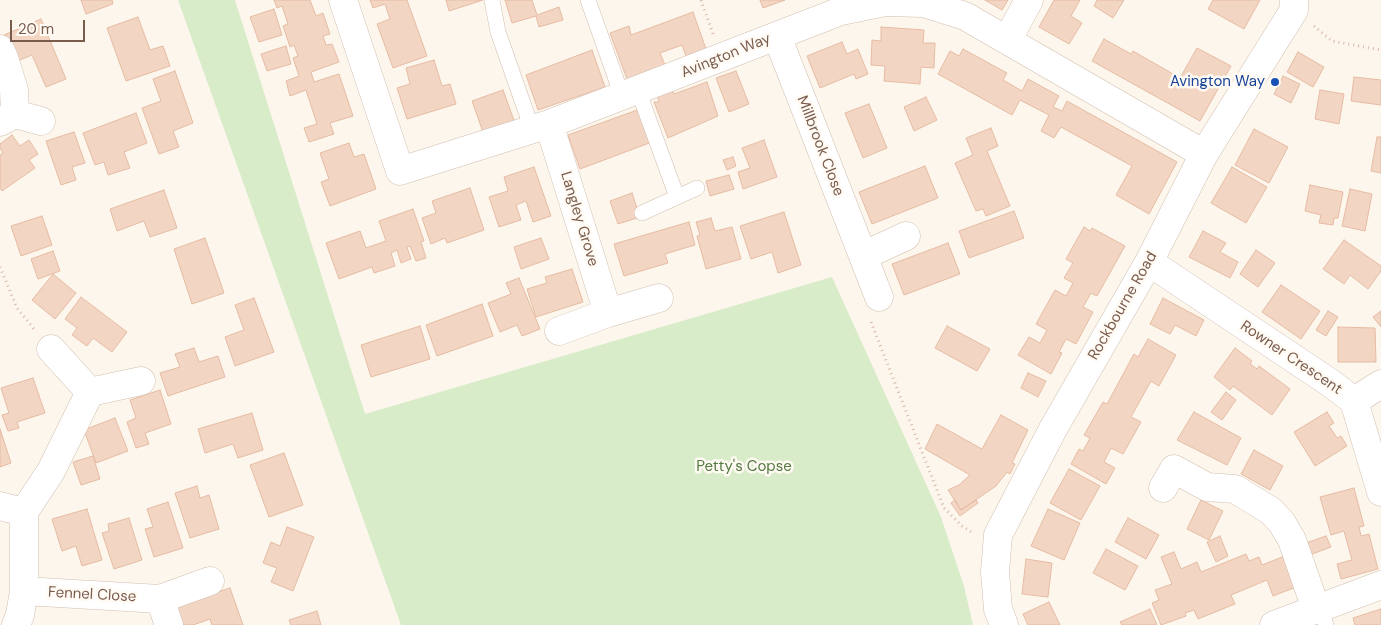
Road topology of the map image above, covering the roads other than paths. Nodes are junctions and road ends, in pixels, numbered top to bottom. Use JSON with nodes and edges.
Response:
{"nodes":[{"id":1,"x":343,"y":0,"type":"edge"},
{"id":2,"x":492,"y":0,"type":"edge"},
{"id":3,"x":588,"y":0,"type":"edge"},
{"id":4,"x":1029,"y":0,"type":"edge"},
{"id":5,"x":1294,"y":5,"type":"edge"},
{"id":6,"x":777,"y":36,"type":"junction"},
{"id":7,"x":1008,"y":39,"type":"junction"},
{"id":8,"x":0,"y":49,"type":"edge"},
{"id":9,"x":630,"y":93,"type":"junction"},
{"id":10,"x":8,"y":118,"type":"edge"},
{"id":11,"x":41,"y":121,"type":"dead end"},
{"id":12,"x":540,"y":127,"type":"junction"},
{"id":13,"x":1204,"y":154,"type":"junction"},
{"id":14,"x":697,"y":188,"type":"dead end"},
{"id":15,"x":678,"y":197,"type":"junction"},
{"id":16,"x":642,"y":213,"type":"dead end"},
{"id":17,"x":906,"y":236,"type":"dead end"},
{"id":18,"x":863,"y":256,"type":"junction"},
{"id":19,"x":1149,"y":262,"type":"junction"},
{"id":20,"x":659,"y":298,"type":"dead end"},
{"id":21,"x":873,"y":306,"type":"road end"},
{"id":22,"x":608,"y":314,"type":"junction"},
{"id":23,"x":559,"y":331,"type":"dead end"},
{"id":24,"x":51,"y":350,"type":"road end"},
{"id":25,"x":141,"y":381,"type":"dead end"},
{"id":26,"x":1381,"y":384,"type":"edge"},
{"id":27,"x":90,"y":392,"type":"junction"},
{"id":28,"x":1354,"y":401,"type":"junction"},
{"id":29,"x":1164,"y":488,"type":"dead end"},
{"id":30,"x":1381,"y":492,"type":"edge"},
{"id":31,"x":12,"y":509,"type":"edge"},
{"id":32,"x":210,"y":581,"type":"dead end"},
{"id":33,"x":1381,"y":585,"type":"edge"},
{"id":34,"x":24,"y":591,"type":"junction"},
{"id":35,"x":160,"y":599,"type":"junction"},
{"id":36,"x":1321,"y":614,"type":"edge"},
{"id":37,"x":16,"y":625,"type":"edge"},
{"id":38,"x":169,"y":625,"type":"edge"},
{"id":39,"x":1004,"y":625,"type":"edge"},
{"id":40,"x":1274,"y":625,"type":"edge"}],
"edges":[{"from":1,"to":12,"type":"street","name":"Avington Way"},
{"from":2,"to":12,"type":"lane"},
{"from":3,"to":9,"type":"lane"},
{"from":4,"to":7,"type":"street"},
{"from":5,"to":13,"type":"street","name":"Rockbourne Road"},
{"from":6,"to":7,"type":"street","name":"Avington Way"},
{"from":6,"to":9,"type":"street","name":"Avington Way"},
{"from":6,"to":18,"type":"street","name":"Millbrook Close"},
{"from":7,"to":13,"type":"street","name":"Avington Way"},
{"from":8,"to":10,"type":"street"},
{"from":9,"to":12,"type":"street","name":"Avington Way"},
{"from":9,"to":15,"type":"lane"},
{"from":10,"to":11,"type":"street"},
{"from":12,"to":22,"type":"street","name":"Langley Grove"},
{"from":13,"to":19,"type":"street","name":"Rockbourne Road"},
{"from":14,"to":15,"type":"lane"},
{"from":15,"to":16,"type":"lane"},
{"from":17,"to":18,"type":"street"},
{"from":18,"to":21,"type":"street","name":"Millbrook Close"},
{"from":19,"to":28,"type":"street","name":"Rowner Crescent"},
{"from":19,"to":39,"type":"street","name":"Rockbourne Road"},
{"from":20,"to":22,"type":"street"},
{"from":22,"to":23,"type":"street"},
{"from":24,"to":27,"type":"street"},
{"from":25,"to":27,"type":"street"},
{"from":26,"to":28,"type":"street"},
{"from":27,"to":31,"type":"street"},
{"from":28,"to":30,"type":"street","name":"Rowner Crescent"},
{"from":29,"to":36,"type":"street"},
{"from":31,"to":34,"type":"street"},
{"from":32,"to":35,"type":"street","name":"Fennel Close"},
{"from":33,"to":36,"type":"street"},
{"from":34,"to":35,"type":"street","name":"Fennel Close"},
{"from":34,"to":37,"type":"street"},
{"from":35,"to":38,"type":"street"},
{"from":36,"to":40,"type":"street"}]}
